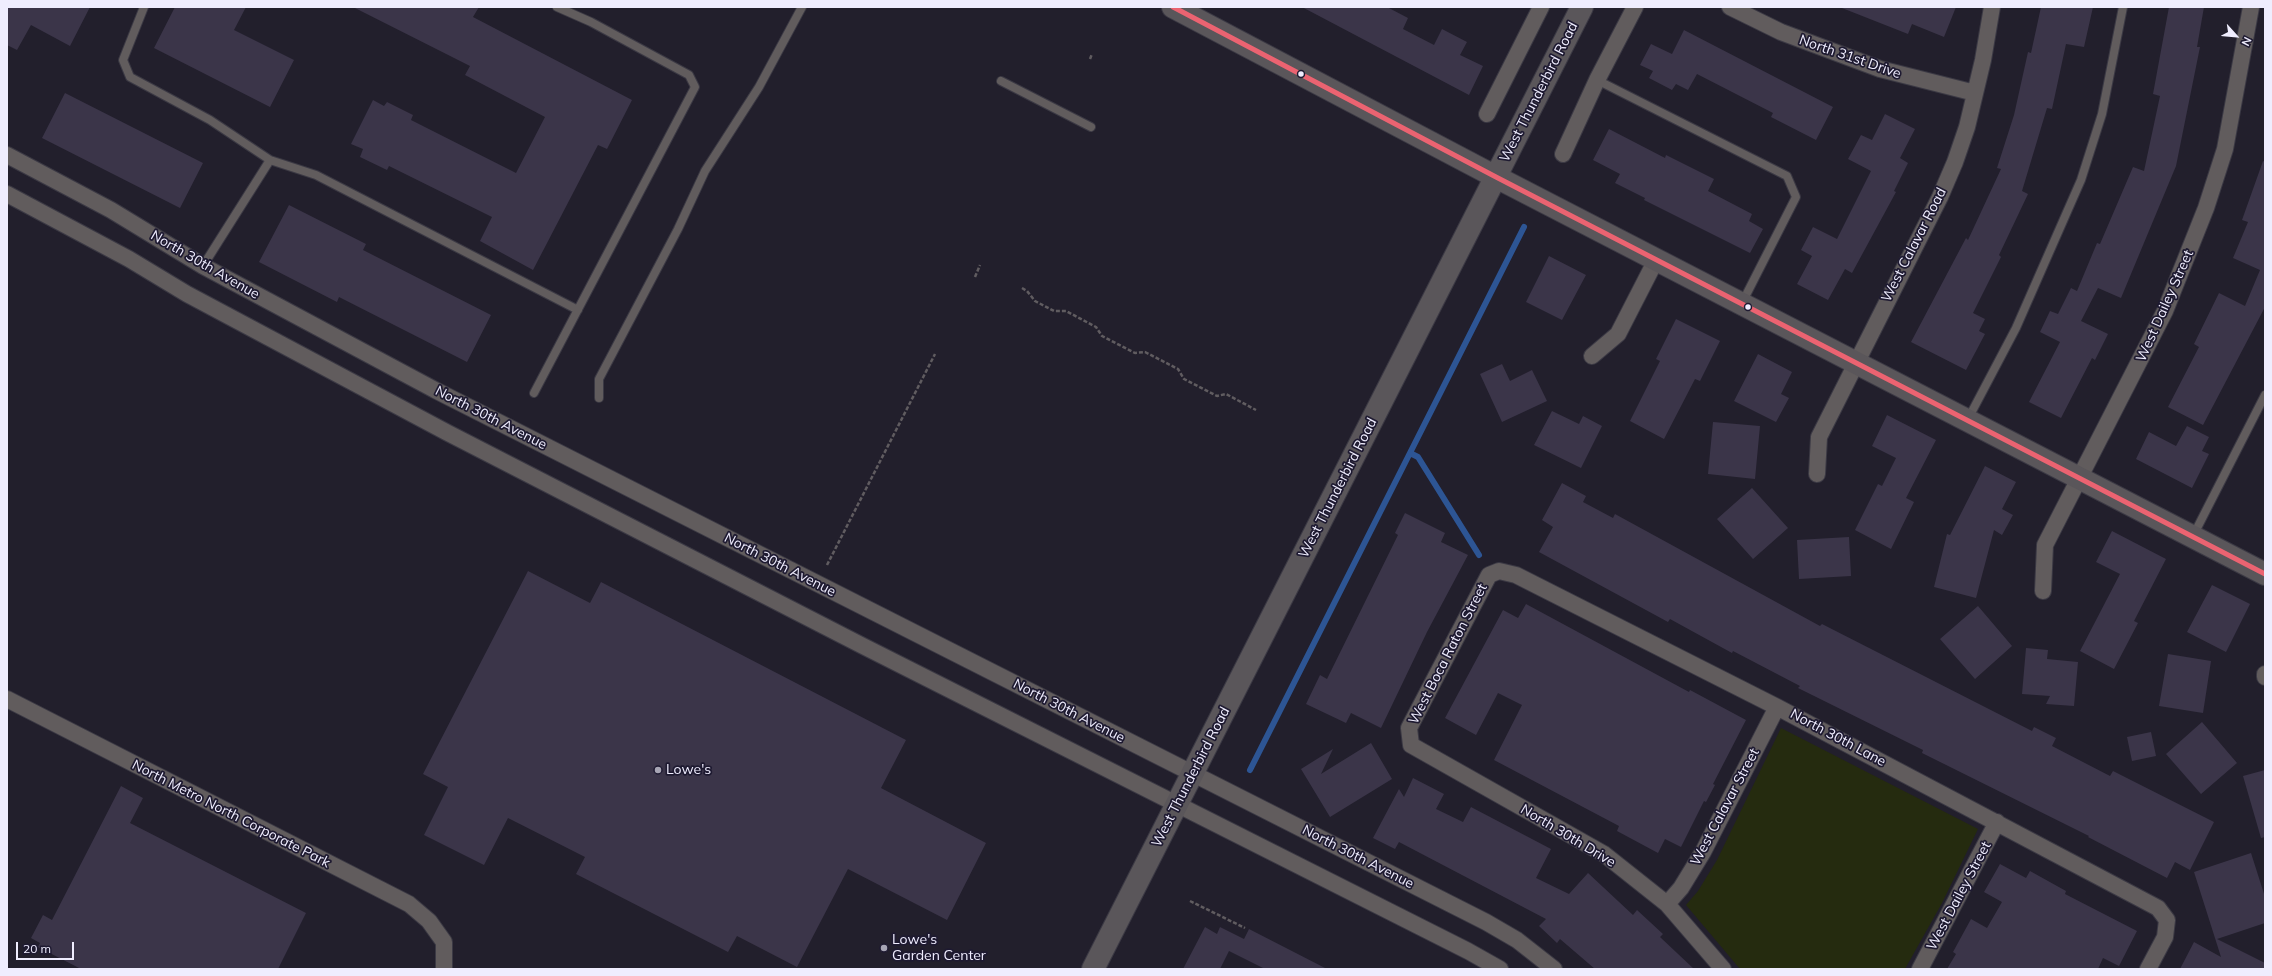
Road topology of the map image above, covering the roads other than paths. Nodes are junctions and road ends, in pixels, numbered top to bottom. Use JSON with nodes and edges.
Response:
{"nodes":[{"id":1,"x":144,"y":7,"type":"edge"},
{"id":2,"x":557,"y":7,"type":"edge"},
{"id":3,"x":802,"y":7,"type":"edge"},
{"id":4,"x":1173,"y":7,"type":"edge"},
{"id":5,"x":1541,"y":7,"type":"edge"},
{"id":6,"x":1582,"y":7,"type":"edge"},
{"id":7,"x":1634,"y":7,"type":"edge"},
{"id":8,"x":1730,"y":7,"type":"edge"},
{"id":9,"x":1992,"y":7,"type":"edge"},
{"id":10,"x":2123,"y":7,"type":"edge"},
{"id":11,"x":2251,"y":7,"type":"edge"},
{"id":12,"x":1597,"y":80,"type":"junction"},
{"id":13,"x":1001,"y":81,"type":"dead end"},
{"id":14,"x":1975,"y":94,"type":"junction"},
{"id":15,"x":1487,"y":114,"type":"dead end"},
{"id":16,"x":1091,"y":127,"type":"dead end"},
{"id":17,"x":1563,"y":154,"type":"dead end"},
{"id":18,"x":7,"y":155,"type":"edge"},
{"id":19,"x":270,"y":160,"type":"junction"},
{"id":20,"x":1496,"y":177,"type":"junction"},
{"id":21,"x":7,"y":194,"type":"edge"},
{"id":22,"x":1657,"y":258,"type":"junction"},
{"id":23,"x":203,"y":266,"type":"junction"},
{"id":24,"x":1742,"y":303,"type":"junction"},
{"id":25,"x":578,"y":310,"type":"junction"},
{"id":26,"x":1592,"y":356,"type":"dead end"},
{"id":27,"x":1855,"y":362,"type":"junction"},
{"id":28,"x":534,"y":393,"type":"dead end"},
{"id":29,"x":2265,"y":395,"type":"edge"},
{"id":30,"x":599,"y":398,"type":"dead end"},
{"id":31,"x":1968,"y":420,"type":"junction"},
{"id":32,"x":1817,"y":474,"type":"dead end"},
{"id":33,"x":2079,"y":478,"type":"junction"},
{"id":34,"x":2193,"y":537,"type":"junction"},
{"id":35,"x":1499,"y":571,"type":"joint"},
{"id":36,"x":2265,"y":574,"type":"edge"},
{"id":37,"x":2043,"y":590,"type":"dead end"},
{"id":38,"x":7,"y":700,"type":"edge"},
{"id":39,"x":1777,"y":706,"type":"junction"},
{"id":40,"x":1410,"y":745,"type":"joint"},
{"id":41,"x":1193,"y":774,"type":"junction"},
{"id":42,"x":1178,"y":803,"type":"junction"},
{"id":43,"x":1998,"y":822,"type":"junction"},
{"id":44,"x":1667,"y":904,"type":"junction"},
{"id":45,"x":444,"y":969,"type":"edge"},
{"id":46,"x":1093,"y":969,"type":"edge"},
{"id":47,"x":1500,"y":969,"type":"edge"},
{"id":48,"x":1554,"y":969,"type":"edge"},
{"id":49,"x":1723,"y":969,"type":"edge"},
{"id":50,"x":1920,"y":969,"type":"edge"},
{"id":51,"x":2148,"y":969,"type":"edge"}],
"edges":[{"from":1,"to":19,"type":"lane"},
{"from":2,"to":25,"type":"lane"},
{"from":3,"to":30,"type":"lane"},
{"from":4,"to":20,"type":"street"},
{"from":5,"to":15,"type":"street"},
{"from":6,"to":20,"type":"street","name":"West Thunderbird Road"},
{"from":7,"to":12,"type":"street"},
{"from":8,"to":14,"type":"street","name":"North 31st Drive"},
{"from":9,"to":14,"type":"street","name":"West Calavar Road"},
{"from":10,"to":31,"type":"lane"},
{"from":11,"to":33,"type":"street","name":"West Dailey Street"},
{"from":12,"to":17,"type":"street"},
{"from":12,"to":24,"type":"lane"},
{"from":13,"to":16,"type":"lane"},
{"from":14,"to":27,"type":"street","name":"West Calavar Road"},
{"from":18,"to":23,"type":"street","name":"North 30th Avenue"},
{"from":19,"to":23,"type":"lane"},
{"from":19,"to":25,"type":"lane"},
{"from":20,"to":22,"type":"street"},
{"from":20,"to":41,"type":"street","name":"West Thunderbird Road"},
{"from":21,"to":42,"type":"street"},
{"from":22,"to":24,"type":"street"},
{"from":22,"to":26,"type":"street"},
{"from":23,"to":41,"type":"street","name":"North 30th Avenue"},
{"from":24,"to":27,"type":"street"},
{"from":25,"to":28,"type":"lane"},
{"from":27,"to":31,"type":"street"},
{"from":27,"to":32,"type":"street","name":"West Calavar Road"},
{"from":29,"to":34,"type":"lane"},
{"from":31,"to":33,"type":"street"},
{"from":33,"to":34,"type":"street"},
{"from":33,"to":37,"type":"street","name":"West Dailey Street"},
{"from":34,"to":36,"type":"street"},
{"from":35,"to":39,"type":"street","name":"North 30th Lane"},
{"from":35,"to":40,"type":"street","name":"West Boca Raton Street"},
{"from":38,"to":45,"type":"street","name":"North Metro North Corporate Park"},
{"from":39,"to":43,"type":"street","name":"North 30th Lane"},
{"from":39,"to":44,"type":"street","name":"West Calavar Street"},
{"from":40,"to":44,"type":"street","name":"North 30th Drive"},
{"from":41,"to":42,"type":"street","name":"West Thunderbird Road"},
{"from":41,"to":48,"type":"street","name":"North 30th Avenue"},
{"from":42,"to":46,"type":"street","name":"West Thunderbird Road"},
{"from":42,"to":47,"type":"street"},
{"from":43,"to":50,"type":"street","name":"West Dailey Street"},
{"from":43,"to":51,"type":"street","name":"North 30th Lane"},
{"from":44,"to":49,"type":"street","name":"North 30th Drive"}]}
